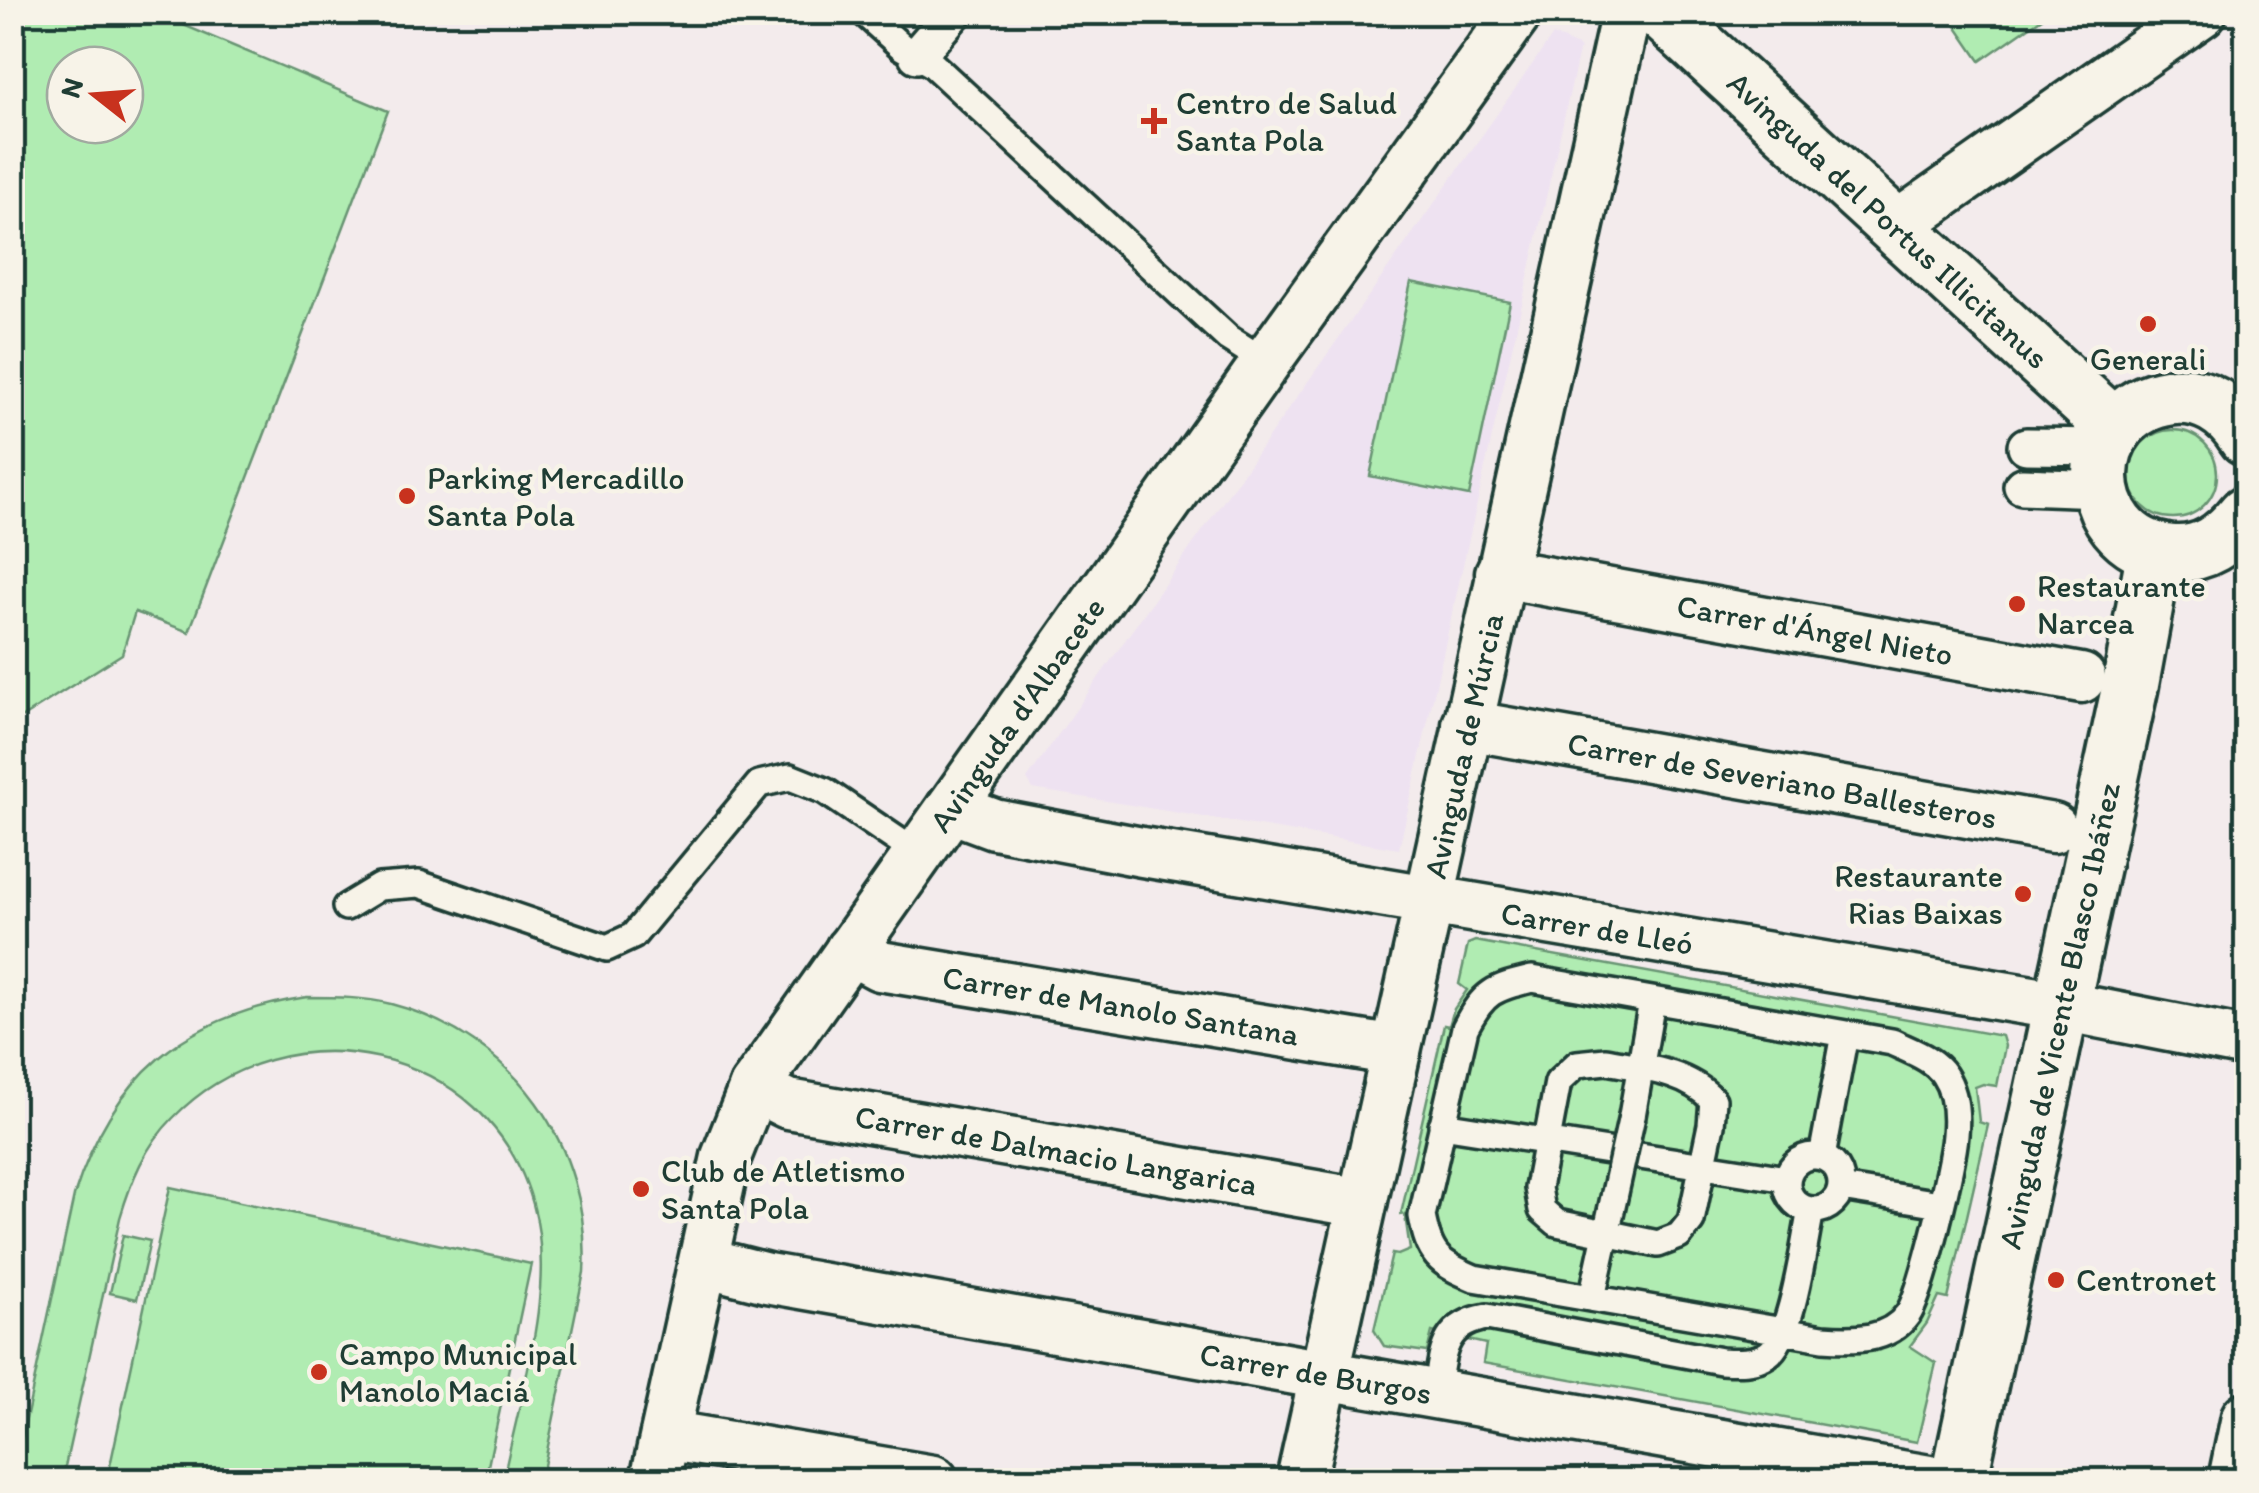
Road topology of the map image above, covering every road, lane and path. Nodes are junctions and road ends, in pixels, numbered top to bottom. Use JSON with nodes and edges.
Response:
{"nodes":[{"id":1,"x":863,"y":12,"type":"edge"},
{"id":2,"x":954,"y":12,"type":"edge"},
{"id":3,"x":1518,"y":12,"type":"edge"},
{"id":4,"x":1626,"y":12,"type":"edge"},
{"id":5,"x":1661,"y":12,"type":"edge"},
{"id":6,"x":2202,"y":12,"type":"edge"},
{"id":7,"x":917,"y":55,"type":"junction"},
{"id":8,"x":1896,"y":227,"type":"junction"},
{"id":9,"x":1266,"y":362,"type":"junction"},
{"id":10,"x":2244,"y":426,"type":"edge"},
{"id":11,"x":2026,"y":446,"type":"dead end"},
{"id":12,"x":2107,"y":454,"type":"junction"},
{"id":13,"x":2022,"y":486,"type":"dead end"},
{"id":14,"x":2246,"y":514,"type":"edge"},
{"id":15,"x":2155,"y":551,"type":"junction"},
{"id":16,"x":1500,"y":573,"type":"junction"},
{"id":17,"x":2106,"y":682,"type":"junction"},
{"id":18,"x":1467,"y":725,"type":"junction"},
{"id":19,"x":951,"y":808,"type":"junction"},
{"id":20,"x":2075,"y":832,"type":"junction"},
{"id":21,"x":918,"y":854,"type":"junction"},
{"id":22,"x":1428,"y":901,"type":"junction"},
{"id":23,"x":346,"y":907,"type":"dead end"},
{"id":24,"x":850,"y":950,"type":"junction"},
{"id":25,"x":1652,"y":1002,"type":"junction"},
{"id":26,"x":2062,"y":1006,"type":"junction"},
{"id":27,"x":1845,"y":1034,"type":"junction"},
{"id":28,"x":2246,"y":1042,"type":"edge"},
{"id":29,"x":1396,"y":1051,"type":"junction"},
{"id":30,"x":1640,"y":1067,"type":"junction"},
{"id":31,"x":754,"y":1088,"type":"junction"},
{"id":32,"x":1442,"y":1125,"type":"junction"},
{"id":33,"x":1546,"y":1141,"type":"junction"},
{"id":34,"x":1822,"y":1157,"type":"junction"},
{"id":35,"x":1702,"y":1166,"type":"junction"},
{"id":36,"x":1787,"y":1179,"type":"junction"},
{"id":37,"x":1841,"y":1188,"type":"junction"},
{"id":38,"x":1362,"y":1203,"type":"junction"},
{"id":39,"x":1940,"y":1204,"type":"junction"},
{"id":40,"x":1811,"y":1210,"type":"junction"},
{"id":41,"x":1606,"y":1234,"type":"junction"},
{"id":42,"x":704,"y":1262,"type":"junction"},
{"id":43,"x":1592,"y":1298,"type":"junction"},
{"id":44,"x":1785,"y":1331,"type":"junction"},
{"id":45,"x":1325,"y":1375,"type":"junction"},
{"id":46,"x":1436,"y":1394,"type":"junction"},
{"id":47,"x":2246,"y":1416,"type":"edge"},
{"id":48,"x":660,"y":1458,"type":"edge"},
{"id":49,"x":933,"y":1480,"type":"edge"},
{"id":50,"x":1301,"y":1480,"type":"edge"},
{"id":51,"x":1929,"y":1480,"type":"edge"},
{"id":52,"x":1959,"y":1480,"type":"edge"},
{"id":53,"x":2233,"y":1480,"type":"edge"}],
"edges":[{"from":1,"to":7,"type":"lane"},
{"from":2,"to":7,"type":"street"},
{"from":3,"to":9,"type":"street","name":"Avinguda d'Albacete"},
{"from":4,"to":16,"type":"street","name":"Avinguda de Múrcia"},
{"from":5,"to":8,"type":"street","name":"Avinguda del Portus Illicitanus"},
{"from":6,"to":8,"type":"street"},
{"from":7,"to":9,"type":"lane"},
{"from":8,"to":12,"type":"street","name":"Avinguda del Portus Illicitanus"},
{"from":9,"to":19,"type":"street","name":"Avinguda d'Albacete"},
{"from":10,"to":12,"type":"street"},
{"from":11,"to":12,"type":"street"},
{"from":12,"to":13,"type":"street"},
{"from":12,"to":15,"type":"street","name":"Avinguda del Portus Illicitanus"},
{"from":14,"to":15,"type":"street"},
{"from":15,"to":17,"type":"street","name":"Avinguda de Vicente Blasco Ibáñez"},
{"from":16,"to":17,"type":"street","name":"Carrer d'Ángel Nieto"},
{"from":16,"to":18,"type":"street","name":"Avinguda de Múrcia"},
{"from":17,"to":20,"type":"street","name":"Avinguda de Vicente Blasco Ibáñez"},
{"from":18,"to":20,"type":"street","name":"Carrer de Severiano Ballesteros"},
{"from":18,"to":22,"type":"street","name":"Avinguda de Múrcia"},
{"from":19,"to":21,"type":"street","name":"Avinguda d'Albacete"},
{"from":19,"to":22,"type":"street","name":"Carrer de Lleó"},
{"from":20,"to":26,"type":"street","name":"Avinguda de Vicente Blasco Ibáñez"},
{"from":21,"to":23,"type":"lane"},
{"from":21,"to":24,"type":"street","name":"Avinguda d'Albacete"},
{"from":22,"to":26,"type":"street","name":"Carrer de Lleó"},
{"from":22,"to":29,"type":"street","name":"Avinguda de Múrcia"},
{"from":24,"to":29,"type":"street","name":"Carrer de Manolo Santana"},
{"from":24,"to":31,"type":"street","name":"Avinguda d'Albacete"},
{"from":25,"to":27,"type":"lane"},
{"from":25,"to":30,"type":"lane"},
{"from":25,"to":32,"type":"lane"},
{"from":26,"to":28,"type":"street","name":"Carrer de Lleó"},
{"from":26,"to":52,"type":"street","name":"Avinguda de Vicente Blasco Ibáñez"},
{"from":27,"to":34,"type":"lane"},
{"from":27,"to":39,"type":"lane"},
{"from":29,"to":38,"type":"street","name":"Avinguda de Múrcia"},
{"from":30,"to":33,"type":"lane"},
{"from":30,"to":35,"type":"lane"},
{"from":30,"to":41,"type":"lane","bridge":true},
{"from":31,"to":38,"type":"street","name":"Carrer de Dalmacio Langarica"},
{"from":31,"to":42,"type":"street","name":"Avinguda d'Albacete"},
{"from":32,"to":33,"type":"lane"},
{"from":32,"to":43,"type":"lane"},
{"from":33,"to":35,"type":"lane"},
{"from":33,"to":41,"type":"lane"},
{"from":34,"to":36,"type":"lane"},
{"from":34,"to":37,"type":"lane"},
{"from":35,"to":36,"type":"lane"},
{"from":35,"to":41,"type":"lane"},
{"from":36,"to":40,"type":"lane"},
{"from":37,"to":39,"type":"lane"},
{"from":37,"to":40,"type":"lane"},
{"from":38,"to":45,"type":"street","name":"Avinguda de Múrcia"},
{"from":39,"to":44,"type":"lane"},
{"from":40,"to":44,"type":"lane"},
{"from":41,"to":43,"type":"lane"},
{"from":42,"to":45,"type":"street","name":"Carrer de Burgos"},
{"from":42,"to":48,"type":"street","name":"Avinguda d'Albacete"},
{"from":43,"to":44,"type":"lane"},
{"from":44,"to":46,"type":"lane"},
{"from":45,"to":46,"type":"street","name":"Carrer de Burgos"},
{"from":45,"to":50,"type":"street","name":"Avinguda de Múrcia"},
{"from":46,"to":51,"type":"street","name":"Carrer de Burgos"},
{"from":47,"to":53,"type":"street"},
{"from":48,"to":49,"type":"street"}]}
